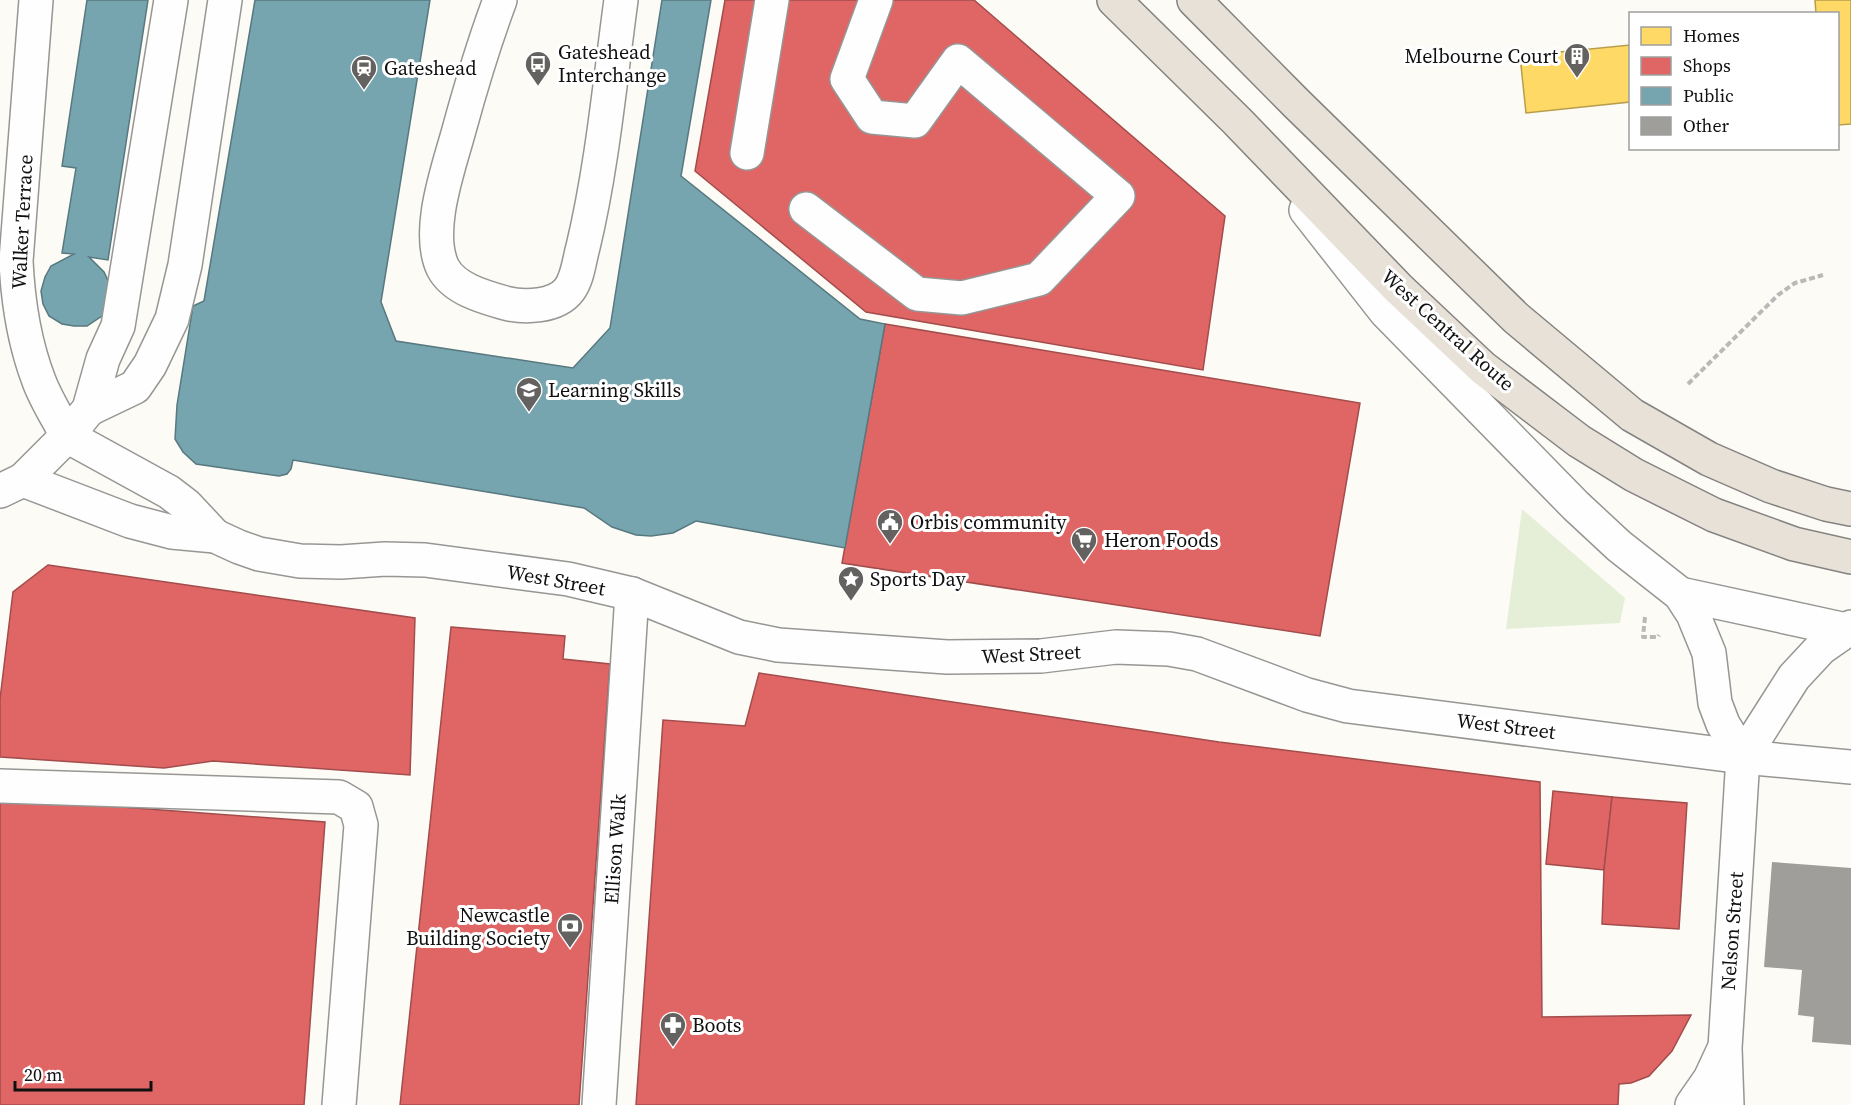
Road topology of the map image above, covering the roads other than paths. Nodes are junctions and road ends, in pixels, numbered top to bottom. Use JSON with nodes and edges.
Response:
{"nodes":[{"id":1,"x":36,"y":0,"type":"edge"},
{"id":2,"x":171,"y":0,"type":"edge"},
{"id":3,"x":225,"y":0,"type":"edge"},
{"id":4,"x":500,"y":0,"type":"edge"},
{"id":5,"x":621,"y":0,"type":"edge"},
{"id":6,"x":772,"y":0,"type":"edge"},
{"id":7,"x":876,"y":0,"type":"edge"},
{"id":8,"x":1114,"y":0,"type":"edge"},
{"id":9,"x":1194,"y":0,"type":"edge"},
{"id":10,"x":1237,"y":121,"type":"junction"},
{"id":11,"x":747,"y":153,"type":"dead end"},
{"id":12,"x":806,"y":209,"type":"dead end"},
{"id":13,"x":89,"y":409,"type":"junction"},
{"id":14,"x":67,"y":436,"type":"junction"},
{"id":15,"x":12,"y":485,"type":"edge"},
{"id":16,"x":1851,"y":509,"type":"edge"},
{"id":17,"x":214,"y":536,"type":"junction"},
{"id":18,"x":1851,"y":557,"type":"edge"},
{"id":19,"x":632,"y":594,"type":"junction"},
{"id":20,"x":1680,"y":594,"type":"junction"},
{"id":21,"x":1848,"y":629,"type":"edge"},
{"id":22,"x":1743,"y":757,"type":"junction"},
{"id":23,"x":1851,"y":767,"type":"edge"},
{"id":24,"x":0,"y":786,"type":"edge"},
{"id":25,"x":1725,"y":1048,"type":"junction"},
{"id":26,"x":339,"y":1105,"type":"edge"},
{"id":27,"x":599,"y":1105,"type":"edge"},
{"id":28,"x":1692,"y":1105,"type":"edge"},
{"id":29,"x":1726,"y":1105,"type":"edge"}],
"edges":[{"from":1,"to":14,"type":"street","name":"Walker Terrace"},
{"from":2,"to":13,"type":"street"},
{"from":3,"to":13,"type":"street"},
{"from":4,"to":5,"type":"street"},
{"from":6,"to":11,"type":"street"},
{"from":7,"to":12,"type":"street"},
{"from":8,"to":10,"type":"highway","name":"West Central Route"},
{"from":9,"to":16,"type":"highway"},
{"from":10,"to":18,"type":"highway","name":"West Central Route"},
{"from":10,"to":20,"type":"street"},
{"from":13,"to":14,"type":"street"},
{"from":14,"to":15,"type":"street"},
{"from":14,"to":17,"type":"street","name":"West Street"},
{"from":15,"to":17,"type":"street","name":"West Street"},
{"from":17,"to":19,"type":"street","name":"West Street"},
{"from":19,"to":22,"type":"street","name":"West Street"},
{"from":19,"to":27,"type":"street","name":"Ellison Walk"},
{"from":20,"to":21,"type":"street"},
{"from":20,"to":22,"type":"street"},
{"from":21,"to":22,"type":"street"},
{"from":22,"to":23,"type":"street","name":"West Street"},
{"from":22,"to":25,"type":"street","name":"Nelson Street"},
{"from":24,"to":26,"type":"street"},
{"from":25,"to":28,"type":"street"},
{"from":25,"to":29,"type":"street","name":"Nelson Street"}]}
